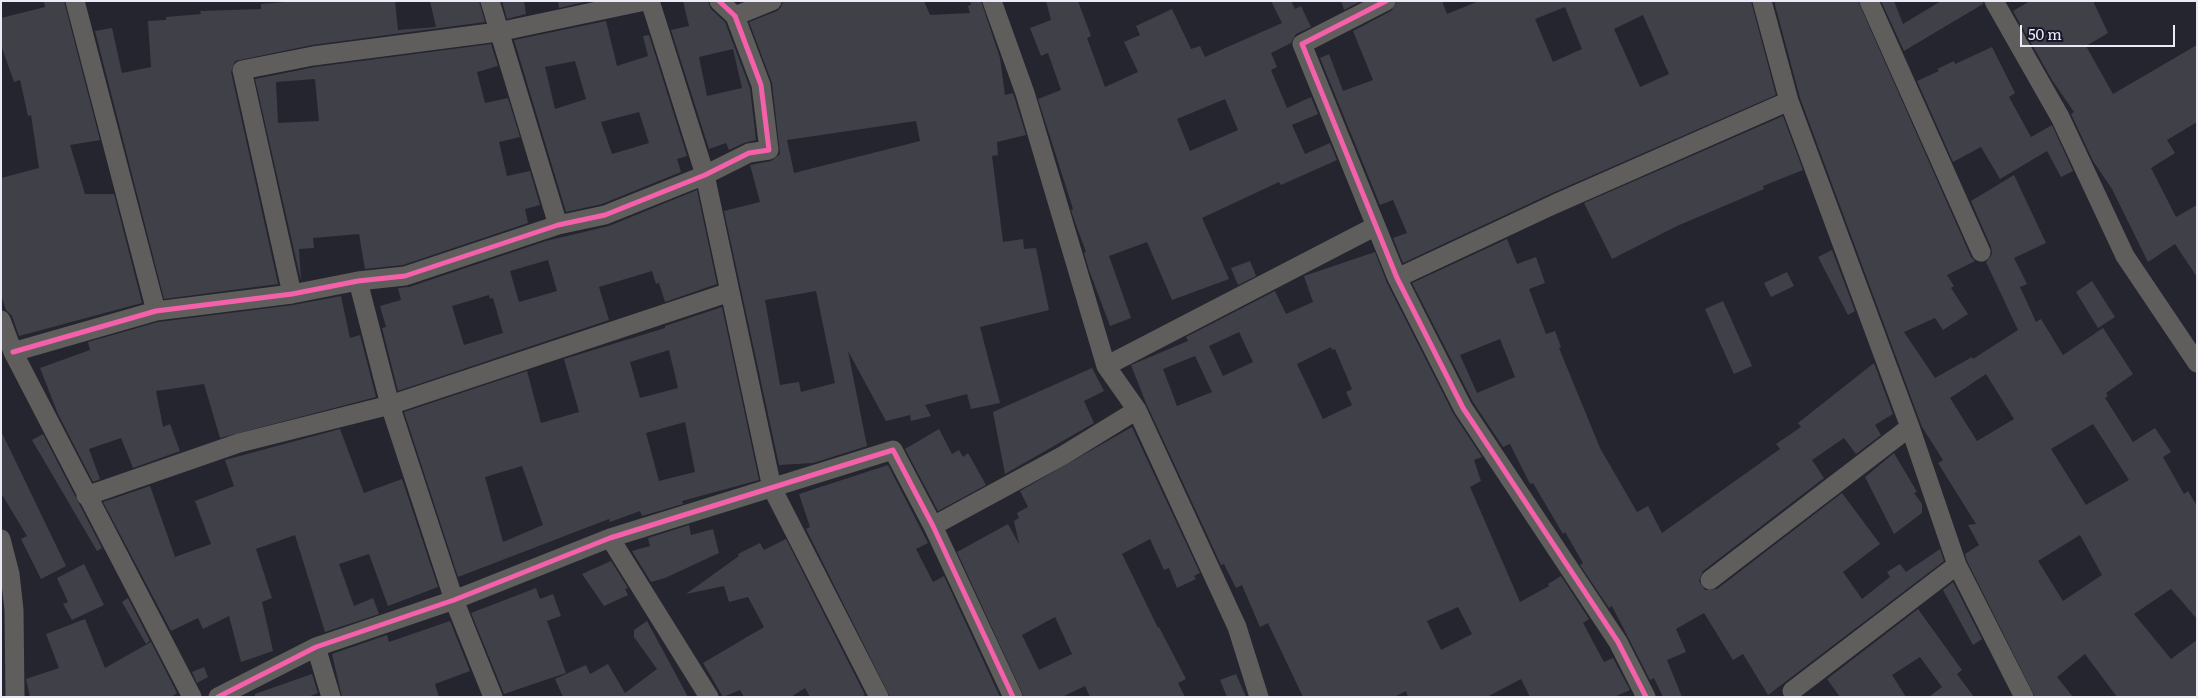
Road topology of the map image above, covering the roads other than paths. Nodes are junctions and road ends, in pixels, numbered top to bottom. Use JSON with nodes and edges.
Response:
{"nodes":[{"id":1,"x":75,"y":1,"type":"edge"},
{"id":2,"x":490,"y":1,"type":"edge"},
{"id":3,"x":645,"y":1,"type":"edge"},
{"id":4,"x":650,"y":1,"type":"edge"},
{"id":5,"x":719,"y":1,"type":"edge"},
{"id":6,"x":772,"y":1,"type":"edge"},
{"id":7,"x":992,"y":1,"type":"edge"},
{"id":8,"x":1386,"y":1,"type":"edge"},
{"id":9,"x":1762,"y":1,"type":"edge"},
{"id":10,"x":1869,"y":1,"type":"edge"},
{"id":11,"x":1994,"y":1,"type":"edge"},
{"id":12,"x":734,"y":16,"type":"junction"},
{"id":13,"x":498,"y":32,"type":"junction"},
{"id":14,"x":1789,"y":101,"type":"junction"},
{"id":15,"x":705,"y":174,"type":"junction"},
{"id":16,"x":558,"y":225,"type":"junction"},
{"id":17,"x":1374,"y":228,"type":"junction"},
{"id":18,"x":1981,"y":252,"type":"dead end"},
{"id":19,"x":1397,"y":278,"type":"junction"},
{"id":20,"x":358,"y":281,"type":"junction"},
{"id":21,"x":730,"y":292,"type":"junction"},
{"id":22,"x":292,"y":294,"type":"junction"},
{"id":23,"x":156,"y":311,"type":"junction"},
{"id":24,"x":1,"y":320,"type":"edge"},
{"id":25,"x":13,"y":352,"type":"junction"},
{"id":26,"x":2197,"y":363,"type":"edge"},
{"id":27,"x":1106,"y":366,"type":"junction"},
{"id":28,"x":390,"y":405,"type":"junction"},
{"id":29,"x":1136,"y":410,"type":"junction"},
{"id":30,"x":1910,"y":427,"type":"junction"},
{"id":31,"x":772,"y":488,"type":"junction"},
{"id":32,"x":86,"y":496,"type":"junction"},
{"id":33,"x":933,"y":526,"type":"junction"},
{"id":34,"x":610,"y":538,"type":"junction"},
{"id":35,"x":1,"y":539,"type":"edge"},
{"id":36,"x":1957,"y":565,"type":"junction"},
{"id":37,"x":6,"y":574,"type":"edge"},
{"id":38,"x":1710,"y":580,"type":"dead end"},
{"id":39,"x":454,"y":600,"type":"junction"},
{"id":40,"x":316,"y":647,"type":"junction"},
{"id":41,"x":1792,"y":691,"type":"dead end"},
{"id":42,"x":15,"y":697,"type":"edge"},
{"id":43,"x":192,"y":697,"type":"edge"},
{"id":44,"x":218,"y":697,"type":"edge"},
{"id":45,"x":331,"y":697,"type":"edge"},
{"id":46,"x":493,"y":697,"type":"edge"},
{"id":47,"x":708,"y":697,"type":"edge"},
{"id":48,"x":880,"y":697,"type":"edge"},
{"id":49,"x":1013,"y":697,"type":"edge"},
{"id":50,"x":1260,"y":697,"type":"edge"},
{"id":51,"x":1646,"y":697,"type":"edge"},
{"id":52,"x":2024,"y":697,"type":"edge"}],
"edges":[{"from":1,"to":23,"type":"street"},
{"from":2,"to":13,"type":"street"},
{"from":3,"to":13,"type":"street"},
{"from":4,"to":15,"type":"street"},
{"from":5,"to":12,"type":"street"},
{"from":6,"to":12,"type":"street"},
{"from":7,"to":27,"type":"street"},
{"from":8,"to":17,"type":"street"},
{"from":9,"to":14,"type":"street"},
{"from":10,"to":18,"type":"street"},
{"from":11,"to":26,"type":"street"},
{"from":12,"to":15,"type":"street"},
{"from":13,"to":16,"type":"street"},
{"from":13,"to":22,"type":"street"},
{"from":14,"to":19,"type":"street"},
{"from":14,"to":30,"type":"street"},
{"from":15,"to":16,"type":"street"},
{"from":15,"to":21,"type":"street"},
{"from":16,"to":20,"type":"street"},
{"from":17,"to":19,"type":"street"},
{"from":17,"to":27,"type":"street"},
{"from":19,"to":51,"type":"street"},
{"from":20,"to":22,"type":"street"},
{"from":20,"to":28,"type":"street"},
{"from":21,"to":28,"type":"street"},
{"from":21,"to":31,"type":"street"},
{"from":22,"to":23,"type":"street"},
{"from":23,"to":25,"type":"street"},
{"from":24,"to":25,"type":"street"},
{"from":25,"to":32,"type":"street"},
{"from":27,"to":29,"type":"street"},
{"from":28,"to":32,"type":"street"},
{"from":28,"to":39,"type":"street"},
{"from":29,"to":33,"type":"street"},
{"from":29,"to":50,"type":"street"},
{"from":30,"to":36,"type":"street"},
{"from":30,"to":38,"type":"street"},
{"from":31,"to":33,"type":"street"},
{"from":31,"to":34,"type":"street"},
{"from":31,"to":48,"type":"street"},
{"from":32,"to":43,"type":"street"},
{"from":33,"to":49,"type":"street"},
{"from":34,"to":39,"type":"street"},
{"from":34,"to":47,"type":"street"},
{"from":35,"to":37,"type":"street"},
{"from":36,"to":41,"type":"street"},
{"from":36,"to":52,"type":"street"},
{"from":37,"to":42,"type":"street"},
{"from":39,"to":40,"type":"street"},
{"from":39,"to":46,"type":"street"},
{"from":40,"to":44,"type":"street"},
{"from":40,"to":45,"type":"street"}]}
